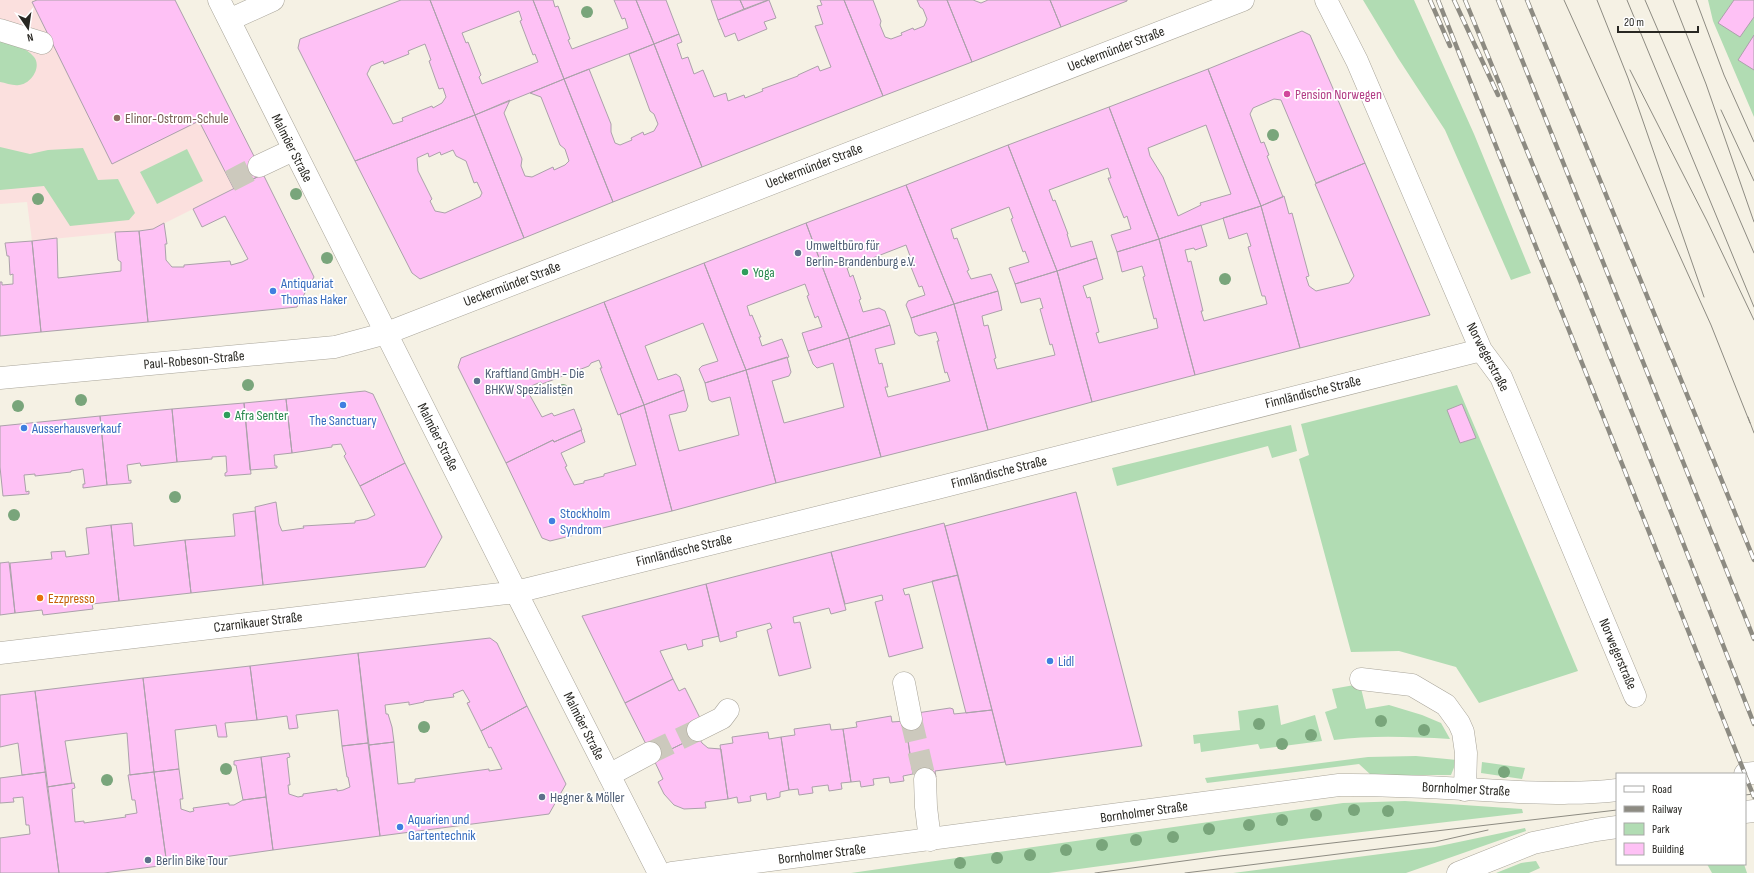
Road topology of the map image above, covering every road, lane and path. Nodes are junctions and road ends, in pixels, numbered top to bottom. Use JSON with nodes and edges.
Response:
{"nodes":[{"id":1,"x":218,"y":0,"type":"edge"},
{"id":2,"x":273,"y":0,"type":"edge"},
{"id":3,"x":1243,"y":0,"type":"edge"},
{"id":4,"x":1326,"y":0,"type":"edge"},
{"id":5,"x":229,"y":20,"type":"junction"},
{"id":6,"x":0,"y":30,"type":"edge"},
{"id":7,"x":42,"y":43,"type":"dead end"},
{"id":8,"x":293,"y":150,"type":"junction"},
{"id":9,"x":259,"y":166,"type":"tunnel mouth"},
{"id":10,"x":386,"y":333,"type":"junction"},
{"id":11,"x":1481,"y":350,"type":"junction"},
{"id":12,"x":0,"y":378,"type":"edge"},
{"id":13,"x":516,"y":592,"type":"junction"},
{"id":14,"x":0,"y":653,"type":"edge"},
{"id":15,"x":1361,"y":679,"type":"dead end"},
{"id":16,"x":904,"y":683,"type":"dead end"},
{"id":17,"x":1635,"y":696,"type":"dead end"},
{"id":18,"x":728,"y":710,"type":"dead end"},
{"id":19,"x":911,"y":719,"type":"tunnel mouth"},
{"id":20,"x":698,"y":730,"type":"tunnel mouth"},
{"id":21,"x":650,"y":753,"type":"tunnel mouth"},
{"id":22,"x":608,"y":775,"type":"junction"},
{"id":23,"x":925,"y":779,"type":"tunnel mouth"},
{"id":24,"x":1466,"y":790,"type":"junction"},
{"id":25,"x":1616,"y":790,"type":"edge"},
{"id":26,"x":1616,"y":827,"type":"edge"},
{"id":27,"x":930,"y":840,"type":"junction"},
{"id":28,"x":659,"y":873,"type":"edge"},
{"id":29,"x":672,"y":873,"type":"edge"},
{"id":30,"x":1458,"y":873,"type":"edge"}],
"edges":[{"from":1,"to":5,"type":"street","name":"Malmöer Straße"},
{"from":2,"to":5,"type":"street"},
{"from":3,"to":10,"type":"street","name":"Ueckermünder Straße"},
{"from":4,"to":11,"type":"street","name":"Norwegerstraße"},
{"from":5,"to":8,"type":"street","name":"Malmöer Straße"},
{"from":6,"to":7,"type":"street"},
{"from":8,"to":9,"type":"street"},
{"from":8,"to":10,"type":"street","name":"Malmöer Straße"},
{"from":10,"to":12,"type":"street","name":"Paul-Robeson-Straße"},
{"from":10,"to":13,"type":"street","name":"Malmöer Straße"},
{"from":11,"to":13,"type":"street","name":"Finnländische Straße"},
{"from":11,"to":17,"type":"street","name":"Norwegerstraße"},
{"from":13,"to":14,"type":"street","name":"Czarnikauer Straße"},
{"from":13,"to":22,"type":"street","name":"Malmöer Straße"},
{"from":15,"to":24,"type":"street"},
{"from":16,"to":19,"type":"street"},
{"from":18,"to":20,"type":"street"},
{"from":21,"to":22,"type":"street"},
{"from":22,"to":28,"type":"street","name":"Malmöer Straße"},
{"from":23,"to":27,"type":"street"},
{"from":24,"to":25,"type":"street","name":"Bornholmer Straße"},
{"from":24,"to":27,"type":"street","name":"Bornholmer Straße"},
{"from":26,"to":30,"type":"street"},
{"from":27,"to":29,"type":"street","name":"Bornholmer Straße"}]}
